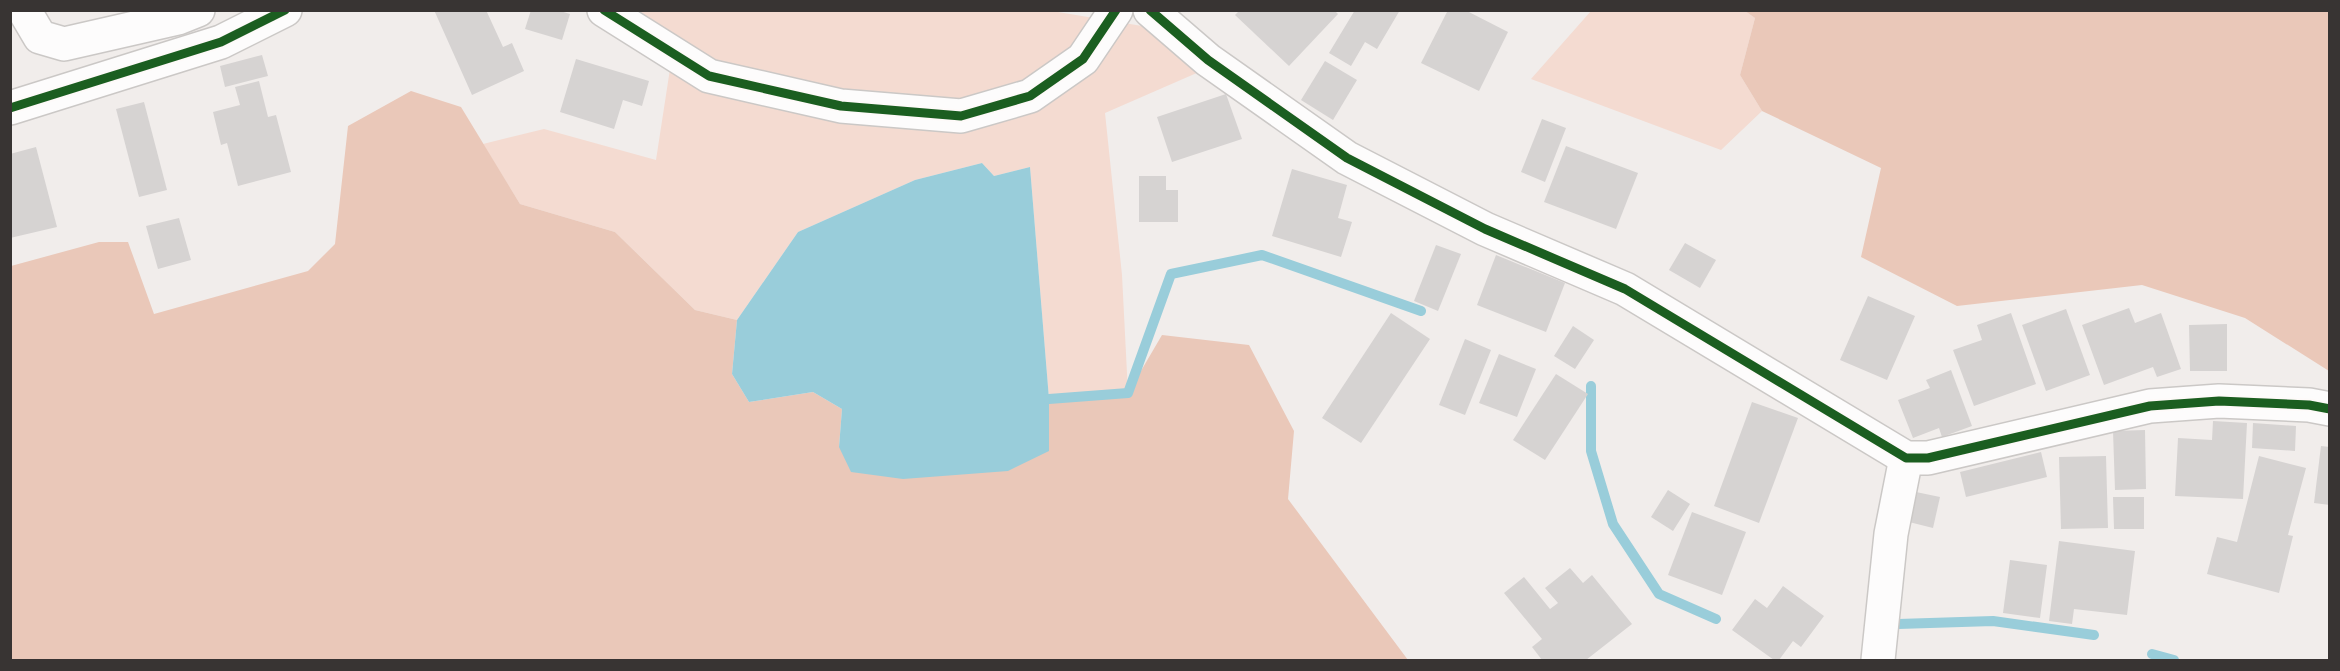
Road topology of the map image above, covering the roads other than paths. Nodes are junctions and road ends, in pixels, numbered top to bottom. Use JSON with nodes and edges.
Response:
{"nodes":[{"id":1,"x":24,"y":10,"type":"edge"},
{"id":2,"x":198,"y":10,"type":"edge"},
{"id":3,"x":285,"y":10,"type":"edge"},
{"id":4,"x":604,"y":10,"type":"edge"},
{"id":5,"x":1116,"y":10,"type":"edge"},
{"id":6,"x":1150,"y":10,"type":"edge"},
{"id":7,"x":10,"y":108,"type":"edge"},
{"id":8,"x":2330,"y":409,"type":"edge"},
{"id":9,"x":1906,"y":458,"type":"junction"},
{"id":10,"x":1878,"y":660,"type":"edge"}],
"edges":[{"from":1,"to":2,"type":"street"},
{"from":3,"to":7,"type":"street"},
{"from":4,"to":5,"type":"street"},
{"from":6,"to":9,"type":"street"},
{"from":8,"to":9,"type":"street"},
{"from":9,"to":10,"type":"street"}]}
